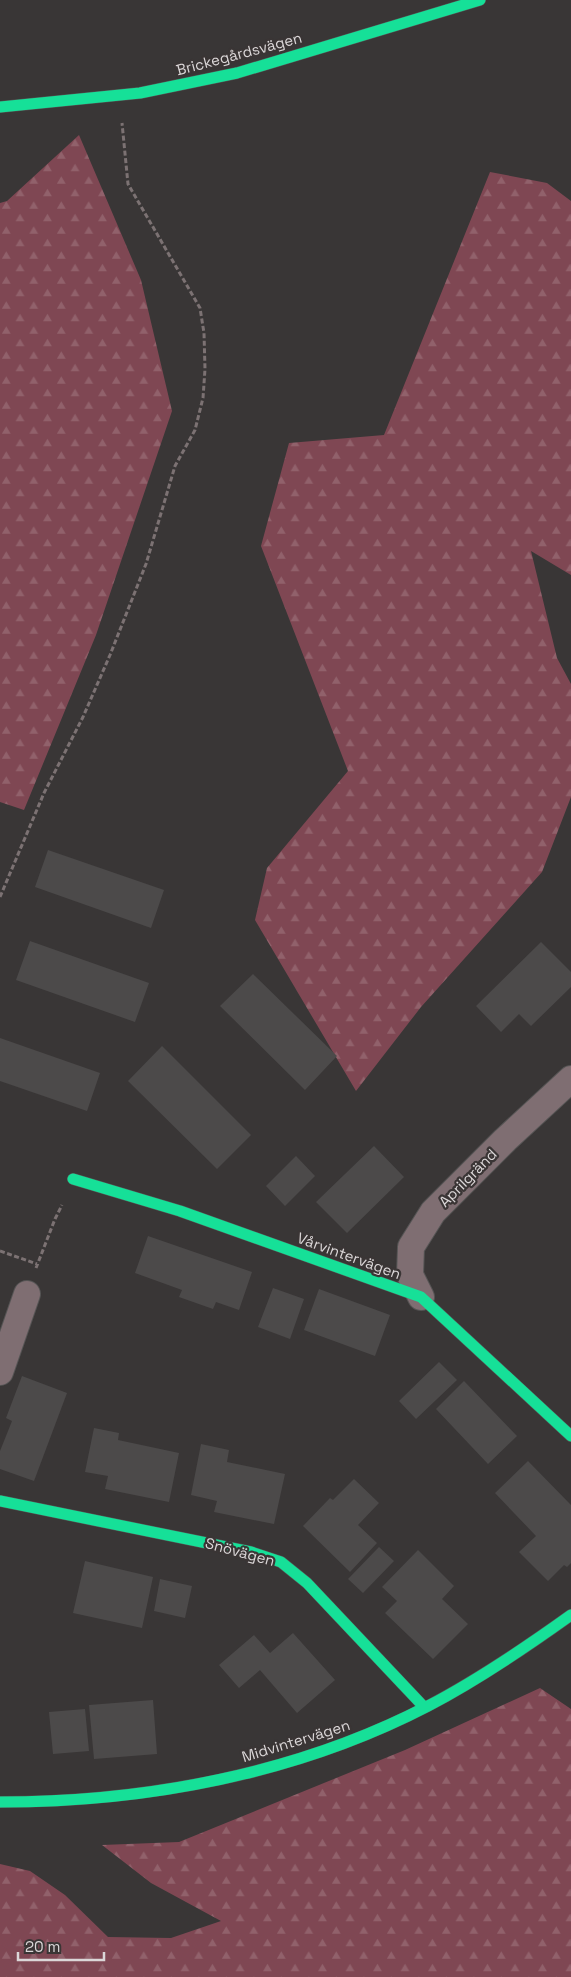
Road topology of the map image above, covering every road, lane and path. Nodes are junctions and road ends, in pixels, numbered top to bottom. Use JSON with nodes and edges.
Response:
{"nodes":[{"id":1,"x":480,"y":0,"type":"edge"},
{"id":2,"x":120,"y":95,"type":"junction"},
{"id":3,"x":0,"y":107,"type":"edge"},
{"id":4,"x":0,"y":897,"type":"edge"},
{"id":5,"x":571,"y":1079,"type":"edge"},
{"id":6,"x":73,"y":1179,"type":"joint"},
{"id":7,"x":0,"y":1251,"type":"edge"},
{"id":8,"x":37,"y":1264,"type":"junction"},
{"id":9,"x":27,"y":1294,"type":"joint"},
{"id":10,"x":421,"y":1297,"type":"junction"},
{"id":11,"x":0,"y":1372,"type":"edge"},
{"id":12,"x":570,"y":1433,"type":"edge"},
{"id":13,"x":0,"y":1501,"type":"edge"},
{"id":14,"x":571,"y":1615,"type":"edge"},
{"id":15,"x":424,"y":1707,"type":"junction"},
{"id":16,"x":0,"y":1802,"type":"edge"}],
"edges":[{"from":1,"to":2,"type":"street","name":"Brickegårdsvägen"},
{"from":2,"to":3,"type":"street","name":"Brickegårdsvägen"},
{"from":2,"to":4,"type":"path"},
{"from":5,"to":10,"type":"street","name":"Aprilgränd"},
{"from":6,"to":8,"type":"path"},
{"from":6,"to":10,"type":"street","name":"Vårvintervägen"},
{"from":7,"to":8,"type":"path"},
{"from":8,"to":9,"type":"path"},
{"from":9,"to":11,"type":"street"},
{"from":10,"to":12,"type":"street","name":"Vårvintervägen"},
{"from":13,"to":15,"type":"street","name":"Snövägen"},
{"from":14,"to":15,"type":"street","name":"Midvintervägen"},
{"from":15,"to":16,"type":"street","name":"Midvintervägen"}]}
